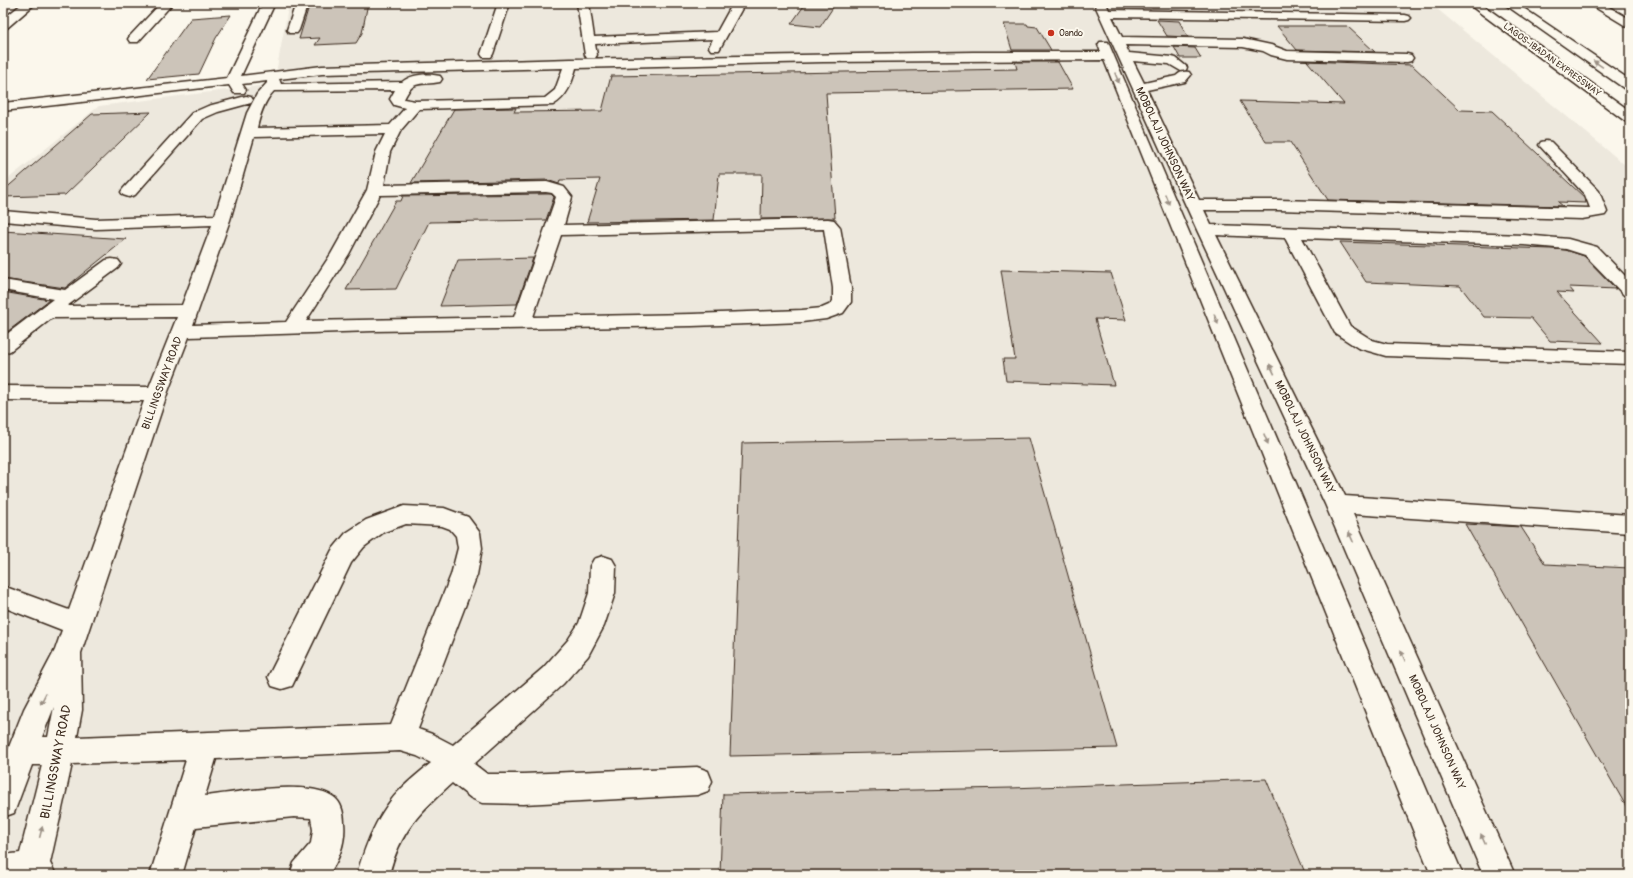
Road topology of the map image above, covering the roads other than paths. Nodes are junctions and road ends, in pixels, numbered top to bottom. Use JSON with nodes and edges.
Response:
{"nodes":[{"id":1,"x":30,"y":3,"type":"edge"},
{"id":2,"x":167,"y":3,"type":"edge"},
{"id":3,"x":269,"y":3,"type":"edge"},
{"id":4,"x":302,"y":3,"type":"edge"},
{"id":5,"x":504,"y":3,"type":"edge"},
{"id":6,"x":583,"y":3,"type":"edge"},
{"id":7,"x":739,"y":3,"type":"edge"},
{"id":8,"x":1473,"y":3,"type":"edge"},
{"id":9,"x":1509,"y":3,"type":"edge"},
{"id":10,"x":1594,"y":3,"type":"edge"},
{"id":11,"x":1097,"y":6,"type":"edge"},
{"id":12,"x":1609,"y":11,"type":"junction"},
{"id":13,"x":1630,"y":12,"type":"edge"},
{"id":14,"x":1405,"y":18,"type":"dead end"},
{"id":15,"x":1630,"y":24,"type":"edge"},
{"id":16,"x":3,"y":25,"type":"edge"},
{"id":17,"x":293,"y":30,"type":"dead end"},
{"id":18,"x":721,"y":35,"type":"junction"},
{"id":19,"x":134,"y":39,"type":"dead end"},
{"id":20,"x":589,"y":41,"type":"junction"},
{"id":21,"x":1116,"y":51,"type":"junction"},
{"id":22,"x":487,"y":54,"type":"dead end"},
{"id":23,"x":1407,"y":58,"type":"dead end"},
{"id":24,"x":709,"y":60,"type":"junction"},
{"id":25,"x":592,"y":62,"type":"junction"},
{"id":26,"x":571,"y":63,"type":"junction"},
{"id":27,"x":527,"y":78,"type":"dead end"},
{"id":28,"x":233,"y":81,"type":"junction"},
{"id":29,"x":271,"y":82,"type":"junction"},
{"id":30,"x":404,"y":86,"type":"junction"},
{"id":31,"x":1630,"y":86,"type":"edge"},
{"id":32,"x":1139,"y":88,"type":"junction"},
{"id":33,"x":415,"y":105,"type":"junction"},
{"id":34,"x":250,"y":106,"type":"junction"},
{"id":35,"x":3,"y":107,"type":"edge"},
{"id":36,"x":1630,"y":118,"type":"edge"},
{"id":37,"x":394,"y":129,"type":"junction"},
{"id":38,"x":249,"y":133,"type":"junction"},
{"id":39,"x":1546,"y":145,"type":"dead end"},
{"id":40,"x":375,"y":190,"type":"junction"},
{"id":41,"x":129,"y":192,"type":"dead end"},
{"id":42,"x":1194,"y":205,"type":"junction"},
{"id":43,"x":3,"y":216,"type":"edge"},
{"id":44,"x":222,"y":220,"type":"junction"},
{"id":45,"x":554,"y":230,"type":"junction"},
{"id":46,"x":1205,"y":230,"type":"junction"},
{"id":47,"x":1291,"y":233,"type":"junction"},
{"id":48,"x":112,"y":264,"type":"dead end"},
{"id":49,"x":3,"y":285,"type":"edge"},
{"id":50,"x":1630,"y":291,"type":"edge"},
{"id":51,"x":68,"y":296,"type":"junction"},
{"id":52,"x":189,"y":311,"type":"junction"},
{"id":53,"x":47,"y":312,"type":"junction"},
{"id":54,"x":521,"y":323,"type":"junction"},
{"id":55,"x":292,"y":328,"type":"junction"},
{"id":56,"x":181,"y":331,"type":"junction"},
{"id":57,"x":3,"y":347,"type":"edge"},
{"id":58,"x":1630,"y":358,"type":"edge"},
{"id":59,"x":3,"y":393,"type":"edge"},
{"id":60,"x":157,"y":394,"type":"junction"},
{"id":61,"x":1337,"y":504,"type":"junction"},
{"id":62,"x":1630,"y":524,"type":"edge"},
{"id":63,"x":603,"y":566,"type":"dead end"},
{"id":64,"x":3,"y":596,"type":"edge"},
{"id":65,"x":78,"y":624,"type":"junction"},
{"id":66,"x":68,"y":652,"type":"junction"},
{"id":67,"x":282,"y":677,"type":"dead end"},
{"id":68,"x":400,"y":738,"type":"junction"},
{"id":69,"x":205,"y":745,"type":"junction"},
{"id":70,"x":22,"y":751,"type":"junction"},
{"id":71,"x":60,"y":751,"type":"junction"},
{"id":72,"x":453,"y":763,"type":"junction"},
{"id":73,"x":697,"y":781,"type":"dead end"},
{"id":74,"x":3,"y":802,"type":"edge"},
{"id":75,"x":184,"y":813,"type":"junction"},
{"id":76,"x":25,"y":872,"type":"edge"},
{"id":77,"x":166,"y":875,"type":"edge"},
{"id":78,"x":306,"y":875,"type":"edge"},
{"id":79,"x":373,"y":875,"type":"edge"},
{"id":80,"x":1446,"y":875,"type":"edge"},
{"id":81,"x":1499,"y":875,"type":"edge"}],
"edges":[{"from":1,"to":16,"type":"main road"},
{"from":2,"to":19,"type":"main road"},
{"from":3,"to":28,"type":"main road"},
{"from":4,"to":17,"type":"main road"},
{"from":5,"to":22,"type":"main road"},
{"from":6,"to":20,"type":"main road"},
{"from":7,"to":18,"type":"main road"},
{"from":8,"to":36,"type":"main road","name":"LAGOS-IBADAN EXPRESSWAY"},
{"from":31,"to":9,"type":"main road","name":"LAGOS-IBADAN EXPRESSWAY","one_way":true},
{"from":10,"to":12,"type":"main road"},
{"from":11,"to":14,"type":"main road"},
{"from":11,"to":21,"type":"main road","name":"MOBOLAJI JOHNSON WAY"},
{"from":12,"to":13,"type":"main road"},
{"from":12,"to":15,"type":"main road"},
{"from":18,"to":20,"type":"main road"},
{"from":18,"to":24,"type":"main road"},
{"from":20,"to":25,"type":"main road"},
{"from":21,"to":23,"type":"main road"},
{"from":21,"to":24,"type":"main road"},
{"from":21,"to":32,"type":"main road","name":"MOBOLAJI JOHNSON WAY"},
{"from":21,"to":32,"type":"main road"},
{"from":21,"to":80,"type":"main road","name":"MOBOLAJI JOHNSON WAY","one_way":true},
{"from":24,"to":25,"type":"main road"},
{"from":25,"to":26,"type":"main road"},
{"from":26,"to":29,"type":"main road"},
{"from":26,"to":33,"type":"main road"},
{"from":27,"to":30,"type":"main road"},
{"from":28,"to":29,"type":"main road"},
{"from":28,"to":34,"type":"main road"},
{"from":28,"to":35,"type":"main road"},
{"from":29,"to":30,"type":"main road"},
{"from":29,"to":34,"type":"main road","name":"BILLINGSWAY ROAD"},
{"from":30,"to":33,"type":"main road"},
{"from":32,"to":42,"type":"main road","name":"MOBOLAJI JOHNSON WAY"},
{"from":33,"to":37,"type":"main road"},
{"from":34,"to":38,"type":"main road","name":"BILLINGSWAY ROAD"},
{"from":34,"to":41,"type":"main road"},
{"from":37,"to":38,"type":"main road"},
{"from":37,"to":40,"type":"main road"},
{"from":38,"to":44,"type":"main road","name":"BILLINGSWAY ROAD"},
{"from":39,"to":42,"type":"main road"},
{"from":40,"to":45,"type":"main road"},
{"from":40,"to":55,"type":"main road"},
{"from":42,"to":46,"type":"main road","name":"MOBOLAJI JOHNSON WAY"},
{"from":43,"to":44,"type":"main road"},
{"from":44,"to":52,"type":"main road","name":"BILLINGSWAY ROAD"},
{"from":45,"to":54,"type":"main road"},
{"from":45,"to":54,"type":"main road"},
{"from":46,"to":47,"type":"main road"},
{"from":61,"to":46,"type":"main road","name":"MOBOLAJI JOHNSON WAY","one_way":true},
{"from":47,"to":50,"type":"main road"},
{"from":47,"to":58,"type":"main road"},
{"from":48,"to":51,"type":"main road"},
{"from":49,"to":51,"type":"main road"},
{"from":51,"to":53,"type":"main road"},
{"from":52,"to":53,"type":"main road"},
{"from":52,"to":56,"type":"main road","name":"BILLINGSWAY ROAD"},
{"from":53,"to":57,"type":"main road"},
{"from":54,"to":55,"type":"main road"},
{"from":55,"to":56,"type":"main road"},
{"from":56,"to":60,"type":"main road","name":"BILLINGSWAY ROAD"},
{"from":59,"to":60,"type":"main road"},
{"from":60,"to":65,"type":"main road","name":"BILLINGSWAY ROAD"},
{"from":61,"to":62,"type":"main road"},
{"from":81,"to":61,"type":"main road","name":"MOBOLAJI JOHNSON WAY","one_way":true},
{"from":63,"to":72,"type":"main road"},
{"from":64,"to":65,"type":"main road"},
{"from":65,"to":66,"type":"main road","name":"BILLINGSWAY ROAD"},
{"from":66,"to":70,"type":"main road","name":"BILLINGSWAY ROAD","one_way":true},
{"from":66,"to":71,"type":"main road","name":"BILLINGSWAY ROAD"},
{"from":67,"to":68,"type":"main road"},
{"from":68,"to":69,"type":"main road"},
{"from":68,"to":72,"type":"main road"},
{"from":69,"to":71,"type":"main road"},
{"from":69,"to":75,"type":"main road"},
{"from":70,"to":71,"type":"main road"},
{"from":70,"to":74,"type":"main road","name":"BILLINGSWAY ROAD"},
{"from":76,"to":71,"type":"main road","name":"BILLINGSWAY ROAD","one_way":true},
{"from":72,"to":73,"type":"main road"},
{"from":72,"to":79,"type":"main road"},
{"from":75,"to":77,"type":"main road"},
{"from":75,"to":78,"type":"main road"}]}
